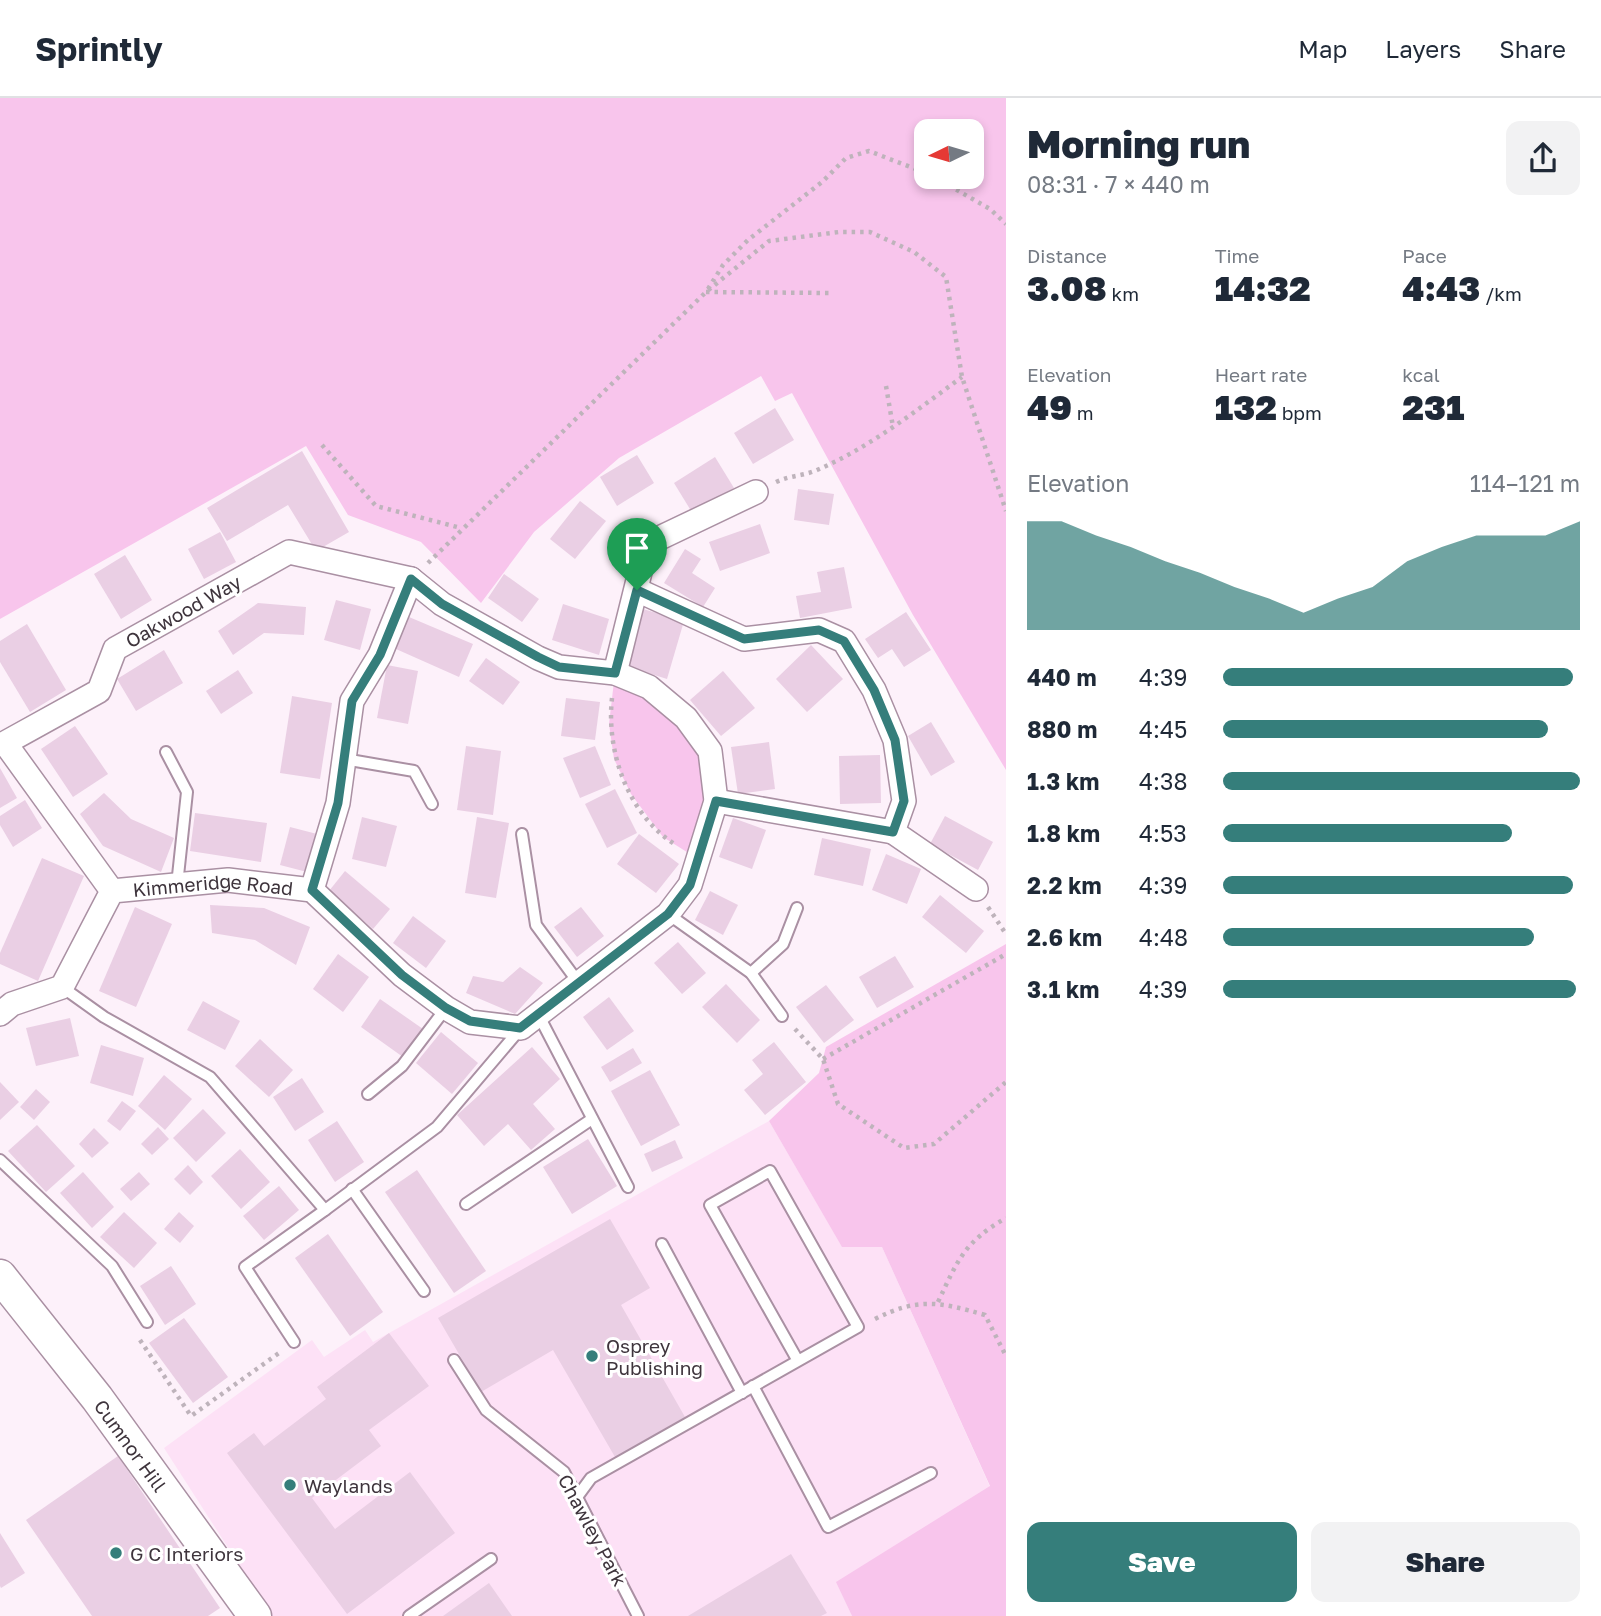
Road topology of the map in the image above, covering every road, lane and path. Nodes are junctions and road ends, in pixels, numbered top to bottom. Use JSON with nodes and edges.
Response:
{"nodes":[{"id":1,"x":914,"y":168,"type":"edge"},
{"id":2,"x":955,"y":189,"type":"edge"},
{"id":3,"x":1006,"y":223,"type":"edge"},
{"id":4,"x":706,"y":292,"type":"junction"},
{"id":5,"x":831,"y":293,"type":"dead end"},
{"id":6,"x":962,"y":377,"type":"junction"},
{"id":7,"x":886,"y":386,"type":"dead end"},
{"id":8,"x":893,"y":427,"type":"junction"},
{"id":9,"x":322,"y":445,"type":"dead end"},
{"id":10,"x":756,"y":492,"type":"joint"},
{"id":11,"x":1006,"y":511,"type":"edge"},
{"id":12,"x":462,"y":528,"type":"junction"},
{"id":13,"x":411,"y":579,"type":"junction"},
{"id":14,"x":637,"y":590,"type":"junction"},
{"id":15,"x":615,"y":673,"type":"junction"},
{"id":16,"x":3,"y":740,"type":"edge"},
{"id":17,"x":166,"y":752,"type":"dead end"},
{"id":18,"x":344,"y":759,"type":"junction"},
{"id":19,"x":716,"y":801,"type":"junction"},
{"id":20,"x":432,"y":804,"type":"dead end"},
{"id":21,"x":893,"y":832,"type":"junction"},
{"id":22,"x":522,"y":834,"type":"dead end"},
{"id":23,"x":698,"y":859,"type":"junction"},
{"id":24,"x":177,"y":885,"type":"junction"},
{"id":25,"x":976,"y":889,"type":"dead end"},
{"id":26,"x":312,"y":890,"type":"junction"},
{"id":27,"x":112,"y":891,"type":"junction"},
{"id":28,"x":797,"y":908,"type":"dead end"},
{"id":29,"x":668,"y":914,"type":"junction"},
{"id":30,"x":1006,"y":954,"type":"edge"},
{"id":31,"x":751,"y":973,"type":"junction"},
{"id":32,"x":578,"y":982,"type":"junction"},
{"id":33,"x":62,"y":987,"type":"junction"},
{"id":34,"x":6,"y":1005,"type":"edge"},
{"id":35,"x":446,"y":1008,"type":"junction"},
{"id":36,"x":782,"y":1016,"type":"joint"},
{"id":37,"x":530,"y":1022,"type":"junction"},
{"id":38,"x":823,"y":1059,"type":"junction"},
{"id":39,"x":1006,"y":1082,"type":"edge"},
{"id":40,"x":368,"y":1094,"type":"dead end"},
{"id":41,"x":592,"y":1119,"type":"junction"},
{"id":42,"x":0,"y":1160,"type":"edge"},
{"id":43,"x":628,"y":1187,"type":"dead end"},
{"id":44,"x":352,"y":1189,"type":"junction"},
{"id":45,"x":466,"y":1204,"type":"dead end"},
{"id":46,"x":325,"y":1210,"type":"junction"},
{"id":47,"x":1006,"y":1218,"type":"edge"},
{"id":48,"x":662,"y":1244,"type":"dead end"},
{"id":49,"x":0,"y":1276,"type":"edge"},
{"id":50,"x":424,"y":1291,"type":"dead end"},
{"id":51,"x":938,"y":1302,"type":"junction"},
{"id":52,"x":147,"y":1322,"type":"joint"},
{"id":53,"x":858,"y":1327,"type":"junction"},
{"id":54,"x":293,"y":1342,"type":"joint"},
{"id":55,"x":1006,"y":1356,"type":"edge"},
{"id":56,"x":454,"y":1360,"type":"dead end"},
{"id":57,"x":798,"y":1361,"type":"junction"},
{"id":58,"x":753,"y":1387,"type":"junction"},
{"id":59,"x":742,"y":1393,"type":"junction"},
{"id":60,"x":931,"y":1472,"type":"dead end"},
{"id":61,"x":577,"y":1497,"type":"junction"},
{"id":62,"x":491,"y":1559,"type":"dead end"},
{"id":63,"x":255,"y":1616,"type":"edge"},
{"id":64,"x":410,"y":1616,"type":"edge"},
{"id":65,"x":638,"y":1616,"type":"edge"}],
"edges":[{"from":1,"to":4,"type":"path"},
{"from":2,"to":3,"type":"path"},
{"from":4,"to":5,"type":"path"},
{"from":4,"to":6,"type":"path"},
{"from":4,"to":12,"type":"path"},
{"from":6,"to":8,"type":"path"},
{"from":6,"to":11,"type":"path"},
{"from":7,"to":8,"type":"path"},
{"from":8,"to":10,"type":"path"},
{"from":9,"to":12,"type":"path"},
{"from":10,"to":14,"type":"street"},
{"from":12,"to":13,"type":"path"},
{"from":13,"to":15,"type":"street","name":"Oakwood Way"},
{"from":13,"to":16,"type":"street","name":"Oakwood Way"},
{"from":13,"to":18,"type":"street"},
{"from":14,"to":15,"type":"street"},
{"from":14,"to":21,"type":"street"},
{"from":15,"to":19,"type":"street"},
{"from":15,"to":23,"type":"path"},
{"from":16,"to":27,"type":"street","name":"Oakwood Way"},
{"from":17,"to":24,"type":"lane"},
{"from":18,"to":20,"type":"lane"},
{"from":18,"to":26,"type":"street"},
{"from":19,"to":21,"type":"street"},
{"from":19,"to":23,"type":"street"},
{"from":21,"to":25,"type":"street"},
{"from":22,"to":32,"type":"lane"},
{"from":23,"to":29,"type":"street"},
{"from":24,"to":26,"type":"street","name":"Kimmeridge Road"},
{"from":24,"to":27,"type":"street","name":"Kimmeridge Road"},
{"from":26,"to":35,"type":"street","name":"Kimmeridge Road"},
{"from":27,"to":33,"type":"street","name":"Kimmeridge Road"},
{"from":28,"to":31,"type":"lane"},
{"from":29,"to":31,"type":"lane"},
{"from":29,"to":32,"type":"street"},
{"from":30,"to":38,"type":"path"},
{"from":31,"to":36,"type":"lane"},
{"from":32,"to":37,"type":"street"},
{"from":33,"to":34,"type":"street"},
{"from":33,"to":46,"type":"lane"},
{"from":35,"to":37,"type":"street","name":"Kimmeridge Road"},
{"from":35,"to":40,"type":"lane"},
{"from":36,"to":38,"type":"path"},
{"from":37,"to":41,"type":"lane"},
{"from":37,"to":44,"type":"lane"},
{"from":38,"to":39,"type":"path"},
{"from":41,"to":43,"type":"lane"},
{"from":41,"to":45,"type":"lane"},
{"from":42,"to":52,"type":"lane"},
{"from":44,"to":46,"type":"lane"},
{"from":44,"to":50,"type":"lane"},
{"from":46,"to":54,"type":"lane"},
{"from":47,"to":51,"type":"path"},
{"from":48,"to":59,"type":"lane"},
{"from":49,"to":63,"type":"street","name":"Cumnor Hill"},
{"from":51,"to":53,"type":"path"},
{"from":51,"to":55,"type":"path"},
{"from":52,"to":54,"type":"path"},
{"from":53,"to":57,"type":"lane"},
{"from":53,"to":57,"type":"lane"},
{"from":56,"to":61,"type":"lane","name":"Chawley Park"},
{"from":57,"to":58,"type":"lane"},
{"from":58,"to":59,"type":"lane"},
{"from":58,"to":60,"type":"lane"},
{"from":59,"to":61,"type":"lane"},
{"from":61,"to":65,"type":"lane","name":"Chawley Park"},
{"from":62,"to":64,"type":"lane"}]}
